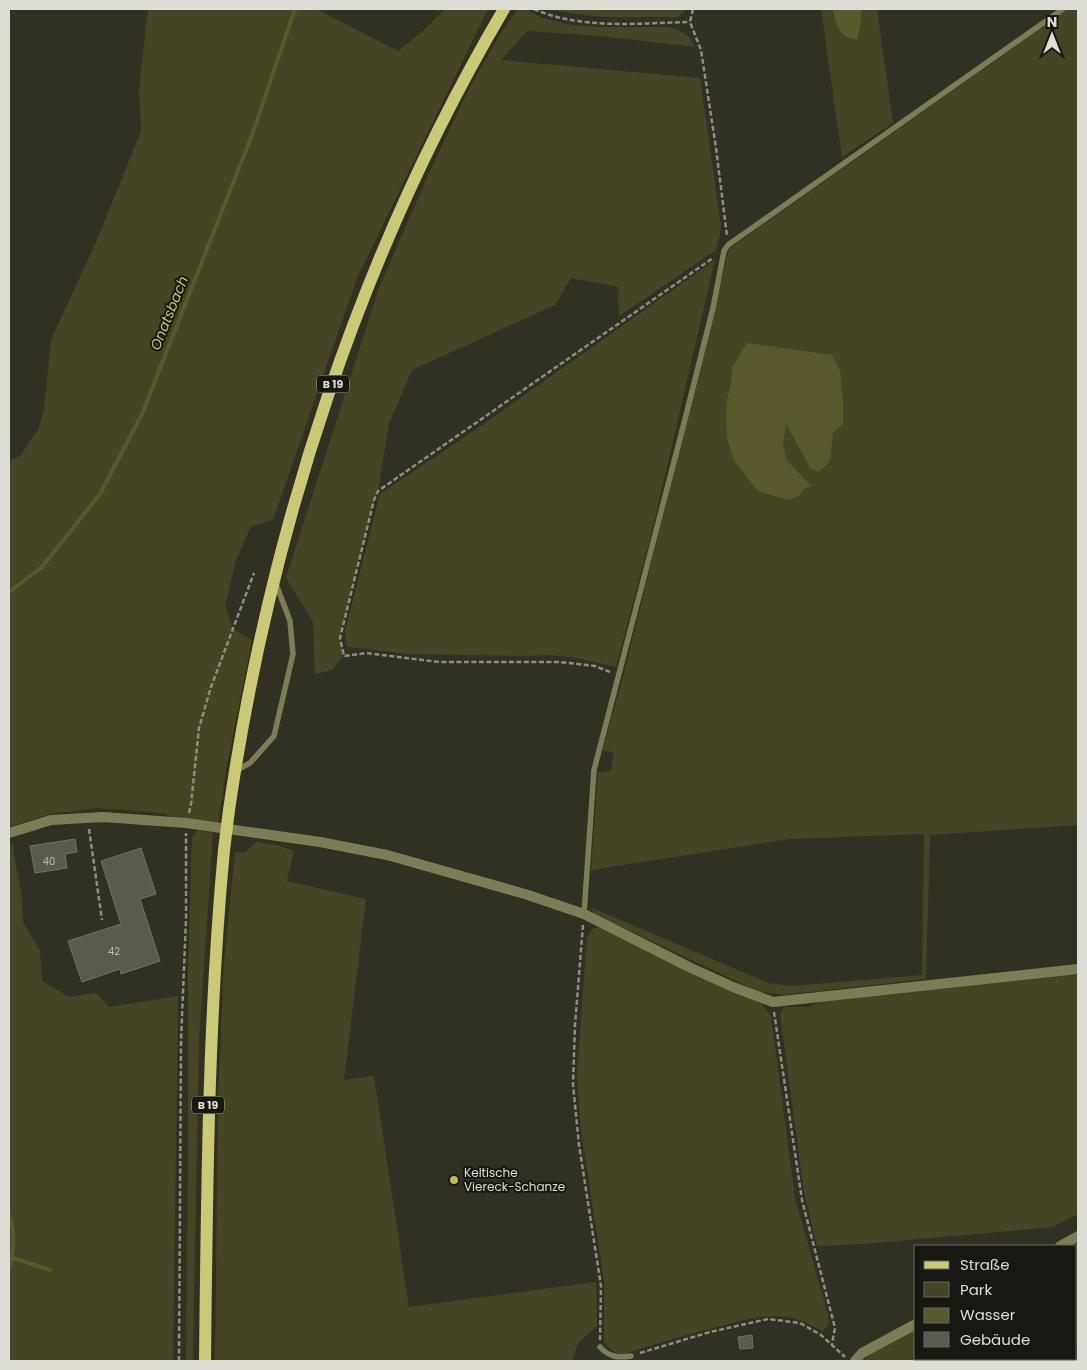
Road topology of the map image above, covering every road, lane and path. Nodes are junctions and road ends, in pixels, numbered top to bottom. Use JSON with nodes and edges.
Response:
{"nodes":[{"id":1,"x":504,"y":9,"type":"edge"},
{"id":2,"x":534,"y":9,"type":"edge"},
{"id":3,"x":693,"y":9,"type":"edge"},
{"id":4,"x":1063,"y":9,"type":"edge"},
{"id":5,"x":690,"y":22,"type":"junction"},
{"id":6,"x":728,"y":245,"type":"junction"},
{"id":7,"x":724,"y":251,"type":"junction"},
{"id":8,"x":254,"y":573,"type":"dead end"},
{"id":9,"x":274,"y":579,"type":"junction"},
{"id":10,"x":619,"y":675,"type":"junction"},
{"id":11,"x":235,"y":771,"type":"junction"},
{"id":12,"x":88,"y":818,"type":"junction"},
{"id":13,"x":186,"y":824,"type":"junction"},
{"id":14,"x":9,"y":833,"type":"edge"},
{"id":15,"x":584,"y":914,"type":"junction"},
{"id":16,"x":102,"y":920,"type":"dead end"},
{"id":17,"x":1078,"y":969,"type":"edge"},
{"id":18,"x":772,"y":1002,"type":"junction"},
{"id":19,"x":1078,"y":1236,"type":"edge"},
{"id":20,"x":1062,"y":1245,"type":"edge"},
{"id":21,"x":914,"y":1325,"type":"edge"},
{"id":22,"x":832,"y":1344,"type":"junction"},
{"id":23,"x":600,"y":1347,"type":"joint"},
{"id":24,"x":631,"y":1356,"type":"joint"},
{"id":25,"x":179,"y":1361,"type":"edge"},
{"id":26,"x":205,"y":1361,"type":"edge"},
{"id":27,"x":849,"y":1361,"type":"edge"},
{"id":28,"x":855,"y":1361,"type":"edge"}],
"edges":[{"from":1,"to":9,"type":"main road","number":"B 19"},
{"from":2,"to":5,"type":"path"},
{"from":3,"to":5,"type":"path"},
{"from":4,"to":6,"type":"lane"},
{"from":5,"to":6,"type":"path"},
{"from":6,"to":7,"type":"lane"},
{"from":7,"to":10,"type":"lane"},
{"from":7,"to":10,"type":"path"},
{"from":8,"to":13,"type":"path"},
{"from":9,"to":11,"type":"main road","number":"B 19"},
{"from":9,"to":11,"type":"lane"},
{"from":10,"to":15,"type":"lane"},
{"from":11,"to":26,"type":"main road","number":"B 19","bridge":true},
{"from":12,"to":13,"type":"street"},
{"from":12,"to":14,"type":"street"},
{"from":12,"to":16,"type":"path"},
{"from":13,"to":15,"type":"street"},
{"from":13,"to":25,"type":"path"},
{"from":15,"to":18,"type":"street"},
{"from":15,"to":23,"type":"path"},
{"from":17,"to":18,"type":"street"},
{"from":18,"to":22,"type":"path"},
{"from":19,"to":20,"type":"street"},
{"from":21,"to":28,"type":"street"},
{"from":22,"to":24,"type":"path"},
{"from":22,"to":27,"type":"path"},
{"from":23,"to":24,"type":"lane"}]}
